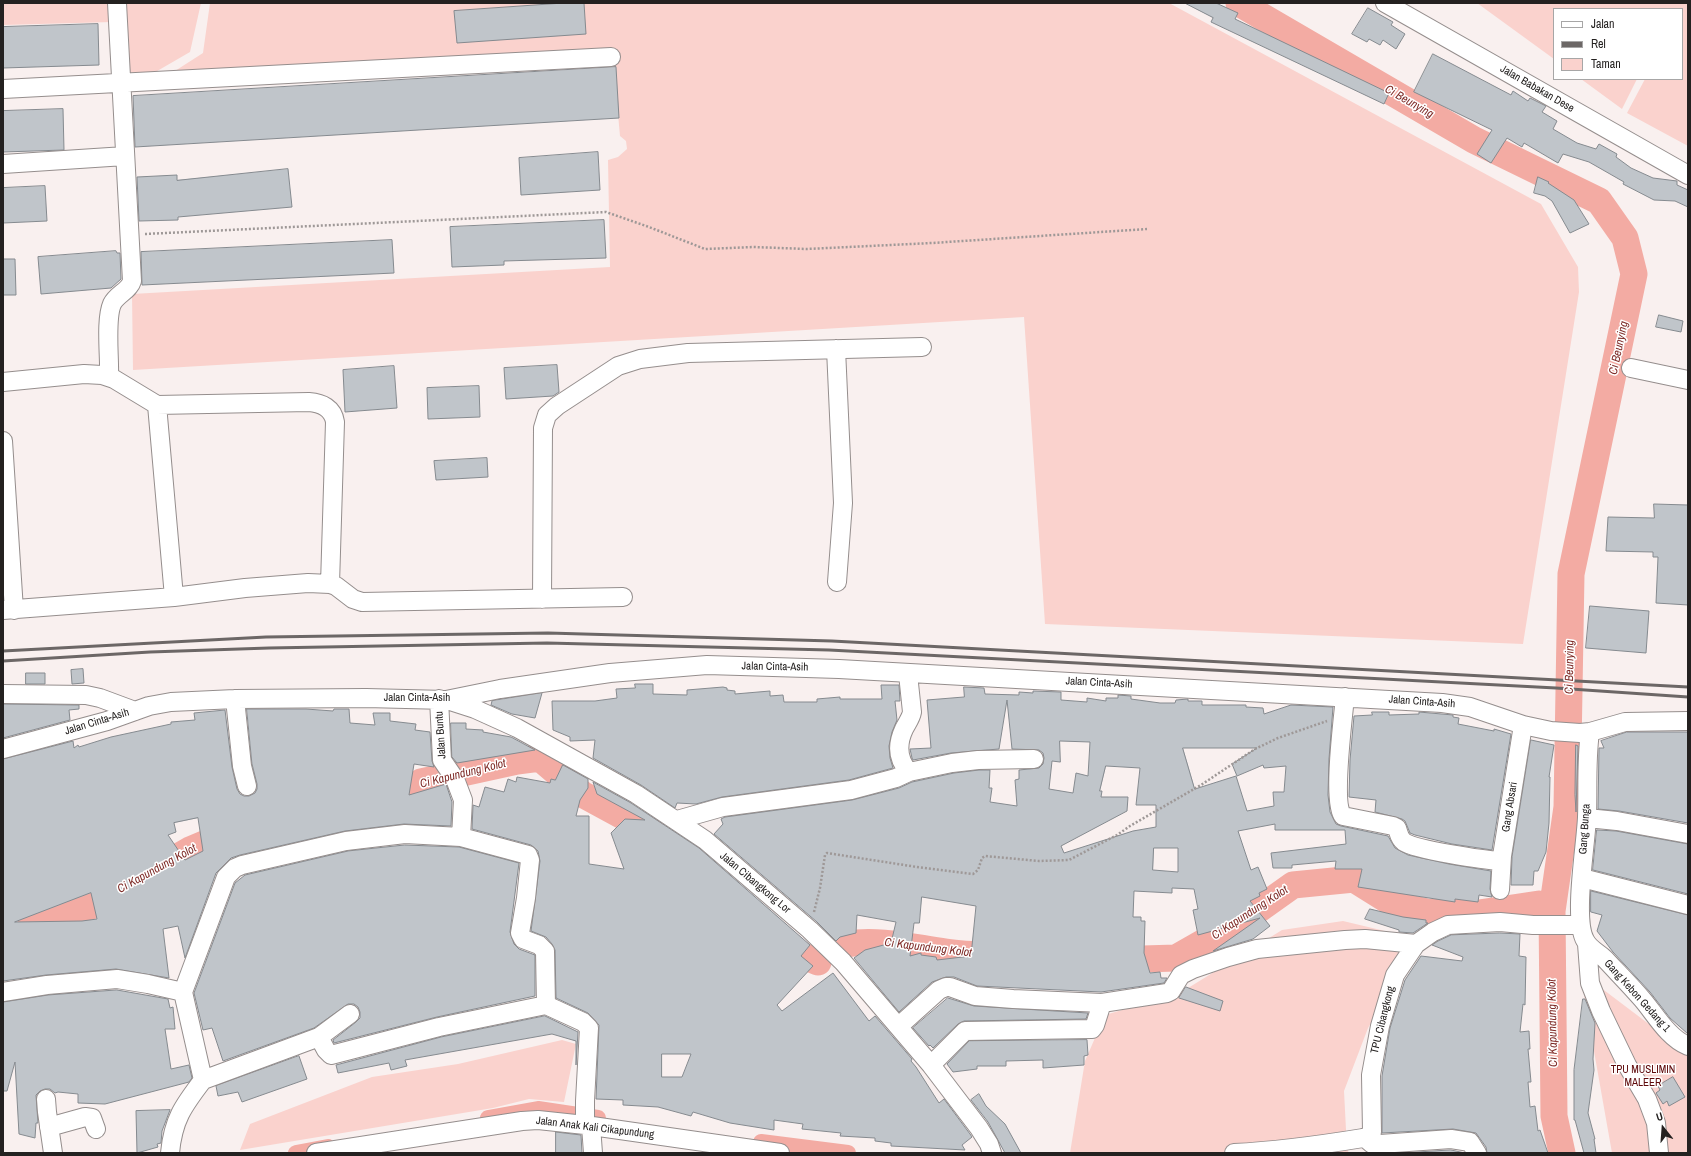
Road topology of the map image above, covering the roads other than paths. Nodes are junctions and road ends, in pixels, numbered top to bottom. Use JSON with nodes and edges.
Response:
{"nodes":[{"id":1,"x":117,"y":3,"type":"edge"},
{"id":2,"x":1385,"y":3,"type":"edge"},
{"id":3,"x":611,"y":57,"type":"dead end"},
{"id":4,"x":121,"y":82,"type":"junction"},
{"id":5,"x":3,"y":88,"type":"edge"},
{"id":6,"x":125,"y":156,"type":"junction"},
{"id":7,"x":3,"y":164,"type":"edge"},
{"id":8,"x":1688,"y":175,"type":"edge"},
{"id":9,"x":922,"y":347,"type":"dead end"},
{"id":10,"x":836,"y":349,"type":"junction"},
{"id":11,"x":1631,"y":368,"type":"dead end"},
{"id":12,"x":109,"y":377,"type":"junction"},
{"id":13,"x":1688,"y":380,"type":"edge"},
{"id":14,"x":3,"y":382,"type":"edge"},
{"id":15,"x":157,"y":405,"type":"junction"},
{"id":16,"x":3,"y":441,"type":"edge"},
{"id":17,"x":837,"y":582,"type":"dead end"},
{"id":18,"x":330,"y":584,"type":"junction"},
{"id":19,"x":174,"y":597,"type":"junction"},
{"id":20,"x":623,"y":597,"type":"dead end"},
{"id":21,"x":542,"y":599,"type":"junction"},
{"id":22,"x":8,"y":610,"type":"edge"},
{"id":23,"x":908,"y":674,"type":"junction"},
{"id":24,"x":3,"y":694,"type":"edge"},
{"id":25,"x":1345,"y":697,"type":"junction"},
{"id":26,"x":235,"y":699,"type":"junction"},
{"id":27,"x":443,"y":699,"type":"junction"},
{"id":28,"x":135,"y":711,"type":"junction"},
{"id":29,"x":1688,"y":721,"type":"edge"},
{"id":30,"x":1523,"y":725,"type":"junction"},
{"id":31,"x":1585,"y":733,"type":"junction"},
{"id":32,"x":3,"y":749,"type":"edge"},
{"id":33,"x":1034,"y":759,"type":"dead end"},
{"id":34,"x":908,"y":772,"type":"junction"},
{"id":35,"x":247,"y":786,"type":"dead end"},
{"id":36,"x":1587,"y":818,"type":"junction"},
{"id":37,"x":677,"y":820,"type":"junction"},
{"id":38,"x":1688,"y":834,"type":"edge"},
{"id":39,"x":461,"y":837,"type":"junction"},
{"id":40,"x":1501,"y":861,"type":"junction"},
{"id":41,"x":1582,"y":878,"type":"junction"},
{"id":42,"x":1500,"y":890,"type":"dead end"},
{"id":43,"x":1688,"y":906,"type":"edge"},
{"id":44,"x":1578,"y":925,"type":"junction"},
{"id":45,"x":1416,"y":944,"type":"junction"},
{"id":46,"x":1587,"y":944,"type":"junction"},
{"id":47,"x":3,"y":992,"type":"edge"},
{"id":48,"x":183,"y":992,"type":"junction"},
{"id":49,"x":1102,"y":1003,"type":"junction"},
{"id":50,"x":546,"y":1006,"type":"junction"},
{"id":51,"x":350,"y":1014,"type":"dead end"},
{"id":52,"x":899,"y":1026,"type":"junction"},
{"id":53,"x":318,"y":1037,"type":"junction"},
{"id":54,"x":1688,"y":1046,"type":"edge"},
{"id":55,"x":931,"y":1065,"type":"junction"},
{"id":56,"x":203,"y":1080,"type":"junction"},
{"id":57,"x":46,"y":1099,"type":"dead end"},
{"id":58,"x":586,"y":1118,"type":"junction"},
{"id":59,"x":49,"y":1127,"type":"junction"},
{"id":60,"x":96,"y":1130,"type":"dead end"},
{"id":61,"x":1365,"y":1138,"type":"junction"},
{"id":62,"x":345,"y":1151,"type":"edge"},
{"id":63,"x":1279,"y":1151,"type":"edge"},
{"id":64,"x":53,"y":1153,"type":"edge"},
{"id":65,"x":170,"y":1153,"type":"edge"},
{"id":66,"x":316,"y":1153,"type":"edge"},
{"id":67,"x":593,"y":1153,"type":"edge"},
{"id":68,"x":780,"y":1153,"type":"edge"},
{"id":69,"x":992,"y":1153,"type":"edge"},
{"id":70,"x":1234,"y":1153,"type":"edge"},
{"id":71,"x":1477,"y":1153,"type":"edge"},
{"id":72,"x":1659,"y":1153,"type":"edge"}],
"edges":[{"from":1,"to":4,"type":"street"},
{"from":2,"to":8,"type":"street","name":"Jalan Babakan Dese"},
{"from":3,"to":4,"type":"street"},
{"from":4,"to":5,"type":"street"},
{"from":4,"to":6,"type":"street"},
{"from":6,"to":7,"type":"street"},
{"from":6,"to":12,"type":"street"},
{"from":9,"to":10,"type":"street"},
{"from":10,"to":17,"type":"street"},
{"from":10,"to":21,"type":"street"},
{"from":11,"to":13,"type":"street"},
{"from":12,"to":14,"type":"street"},
{"from":12,"to":15,"type":"street"},
{"from":15,"to":18,"type":"street"},
{"from":15,"to":19,"type":"street"},
{"from":16,"to":22,"type":"street"},
{"from":18,"to":19,"type":"street"},
{"from":18,"to":21,"type":"street"},
{"from":19,"to":22,"type":"street"},
{"from":20,"to":21,"type":"street"},
{"from":23,"to":25,"type":"street","name":"Jalan Cinta-Asih"},
{"from":23,"to":27,"type":"street","name":"Jalan Cinta-Asih"},
{"from":23,"to":34,"type":"street"},
{"from":24,"to":28,"type":"street"},
{"from":25,"to":30,"type":"street","name":"Jalan Cinta-Asih"},
{"from":25,"to":40,"type":"street"},
{"from":26,"to":27,"type":"street","name":"Jalan Cinta-Asih"},
{"from":26,"to":28,"type":"street","name":"Jalan Cinta-Asih"},
{"from":26,"to":35,"type":"street"},
{"from":27,"to":37,"type":"street","name":"Jalan Cibangkong Lor"},
{"from":27,"to":39,"type":"street","name":"Jalan Buntu"},
{"from":28,"to":32,"type":"street","name":"Jalan Cinta-Asih"},
{"from":29,"to":31,"type":"street"},
{"from":30,"to":31,"type":"street","name":"Jalan Cinta-Asih"},
{"from":30,"to":40,"type":"street","name":"Gang Absari"},
{"from":31,"to":36,"type":"street","name":"Gang Bunga"},
{"from":33,"to":34,"type":"street"},
{"from":34,"to":37,"type":"street"},
{"from":36,"to":38,"type":"street"},
{"from":36,"to":41,"type":"street","name":"Gang Bunga"},
{"from":37,"to":52,"type":"street","name":"Jalan Cibangkong Lor"},
{"from":39,"to":48,"type":"street"},
{"from":39,"to":50,"type":"street"},
{"from":40,"to":42,"type":"street","name":"Gang Absari"},
{"from":41,"to":43,"type":"street"},
{"from":41,"to":44,"type":"street","name":"Gang Bunga"},
{"from":44,"to":45,"type":"street","name":"TPU Cibangkong"},
{"from":44,"to":46,"type":"street"},
{"from":45,"to":49,"type":"street"},
{"from":45,"to":61,"type":"street","name":"TPU Cibangkong"},
{"from":46,"to":54,"type":"street","name":"Gang Kebon Gedang 1"},
{"from":46,"to":72,"type":"street"},
{"from":47,"to":48,"type":"street"},
{"from":48,"to":56,"type":"street"},
{"from":49,"to":52,"type":"street"},
{"from":49,"to":55,"type":"street"},
{"from":50,"to":53,"type":"street"},
{"from":50,"to":58,"type":"street"},
{"from":51,"to":53,"type":"street"},
{"from":52,"to":55,"type":"street","name":"Jalan Cibangkong Lor"},
{"from":53,"to":56,"type":"street"},
{"from":55,"to":69,"type":"street","name":"Jalan Cibangkong Lor"},
{"from":56,"to":65,"type":"street"},
{"from":57,"to":59,"type":"street"},
{"from":58,"to":62,"type":"street","name":"Jalan Anak Kali Cikapundung"},
{"from":58,"to":67,"type":"street"},
{"from":58,"to":68,"type":"street","name":"Jalan Anak Kali Cikapundung"},
{"from":59,"to":60,"type":"street"},
{"from":59,"to":64,"type":"street"},
{"from":61,"to":63,"type":"street"},
{"from":61,"to":71,"type":"street"},
{"from":62,"to":66,"type":"street","name":"Jalan Anak Kali Cikapundung"},
{"from":63,"to":70,"type":"street"}]}
